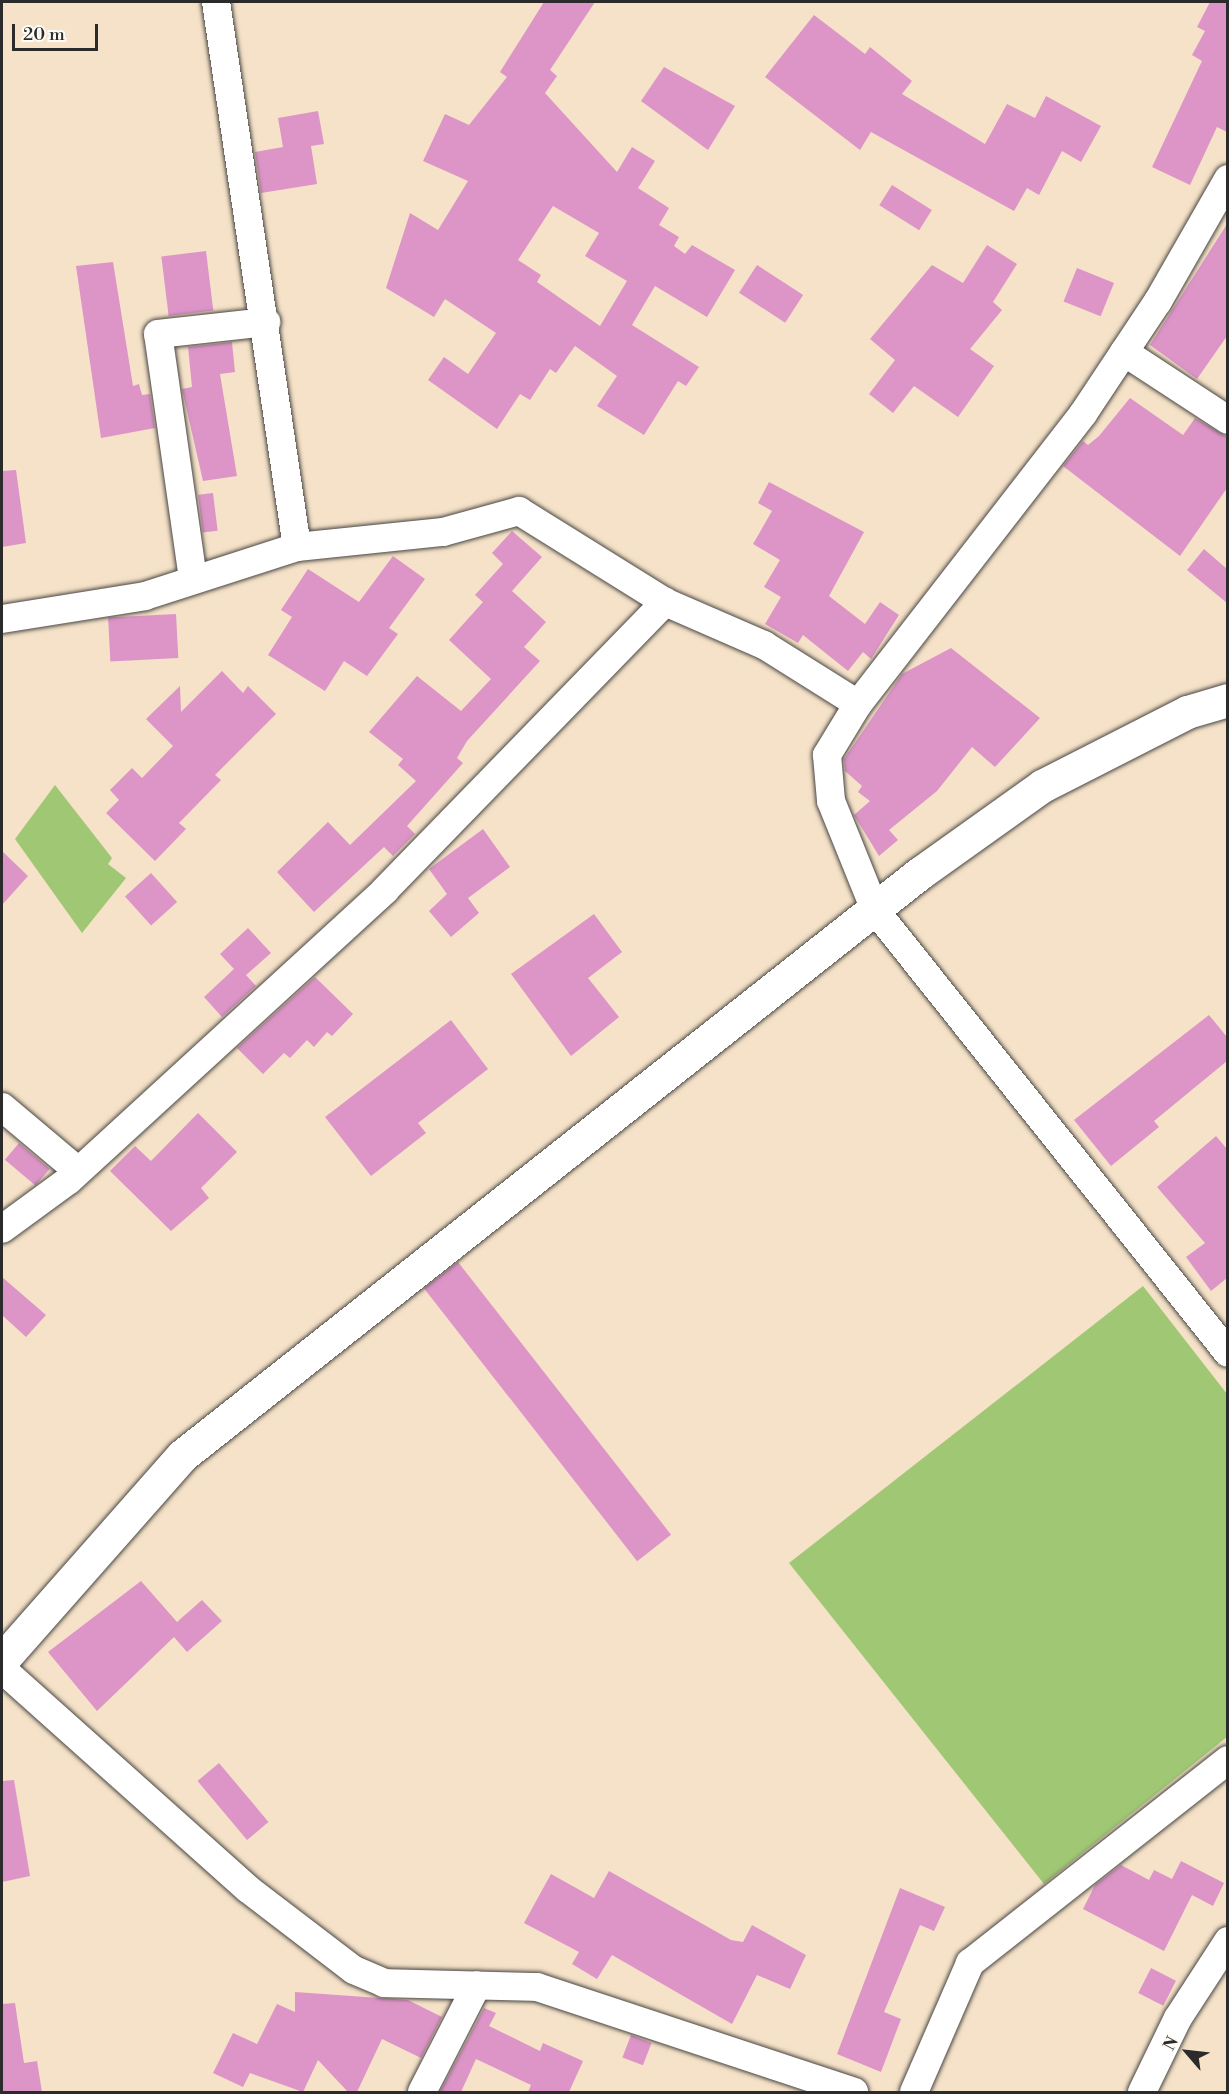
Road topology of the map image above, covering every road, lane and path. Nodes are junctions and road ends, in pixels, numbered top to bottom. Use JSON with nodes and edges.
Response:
{"nodes":[{"id":1,"x":216,"y":2,"type":"edge"},
{"id":2,"x":1227,"y":179,"type":"edge"},
{"id":3,"x":266,"y":322,"type":"junction"},
{"id":4,"x":1124,"y":352,"type":"junction"},
{"id":5,"x":1227,"y":420,"type":"edge"},
{"id":6,"x":297,"y":547,"type":"junction"},
{"id":7,"x":194,"y":579,"type":"junction"},
{"id":8,"x":665,"y":602,"type":"junction"},
{"id":9,"x":2,"y":619,"type":"edge"},
{"id":10,"x":1227,"y":700,"type":"edge"},
{"id":11,"x":858,"y":704,"type":"junction"},
{"id":12,"x":875,"y":910,"type":"junction"},
{"id":13,"x":2,"y":1107,"type":"edge"},
{"id":14,"x":78,"y":1171,"type":"junction"},
{"id":15,"x":2,"y":1229,"type":"edge"},
{"id":16,"x":1227,"y":1353,"type":"edge"},
{"id":17,"x":2,"y":1660,"type":"edge"},
{"id":18,"x":2,"y":1669,"type":"edge"},
{"id":19,"x":1227,"y":1760,"type":"edge"},
{"id":20,"x":1227,"y":1941,"type":"edge"},
{"id":21,"x":477,"y":1985,"type":"junction"},
{"id":22,"x":422,"y":2092,"type":"edge"},
{"id":23,"x":853,"y":2092,"type":"edge"},
{"id":24,"x":914,"y":2092,"type":"edge"},
{"id":25,"x":1142,"y":2092,"type":"edge"}],
"edges":[{"from":1,"to":3,"type":"street"},
{"from":2,"to":4,"type":"street"},
{"from":3,"to":6,"type":"street"},
{"from":3,"to":7,"type":"street"},
{"from":4,"to":5,"type":"street"},
{"from":4,"to":11,"type":"street"},
{"from":6,"to":7,"type":"street"},
{"from":6,"to":8,"type":"street"},
{"from":7,"to":9,"type":"street"},
{"from":8,"to":11,"type":"street"},
{"from":8,"to":14,"type":"street"},
{"from":10,"to":12,"type":"street"},
{"from":11,"to":12,"type":"street"},
{"from":12,"to":16,"type":"street"},
{"from":12,"to":17,"type":"street"},
{"from":13,"to":14,"type":"street"},
{"from":14,"to":15,"type":"street"},
{"from":18,"to":21,"type":"street"},
{"from":19,"to":24,"type":"street"},
{"from":20,"to":25,"type":"street"},
{"from":21,"to":22,"type":"street"},
{"from":21,"to":23,"type":"street"}]}
